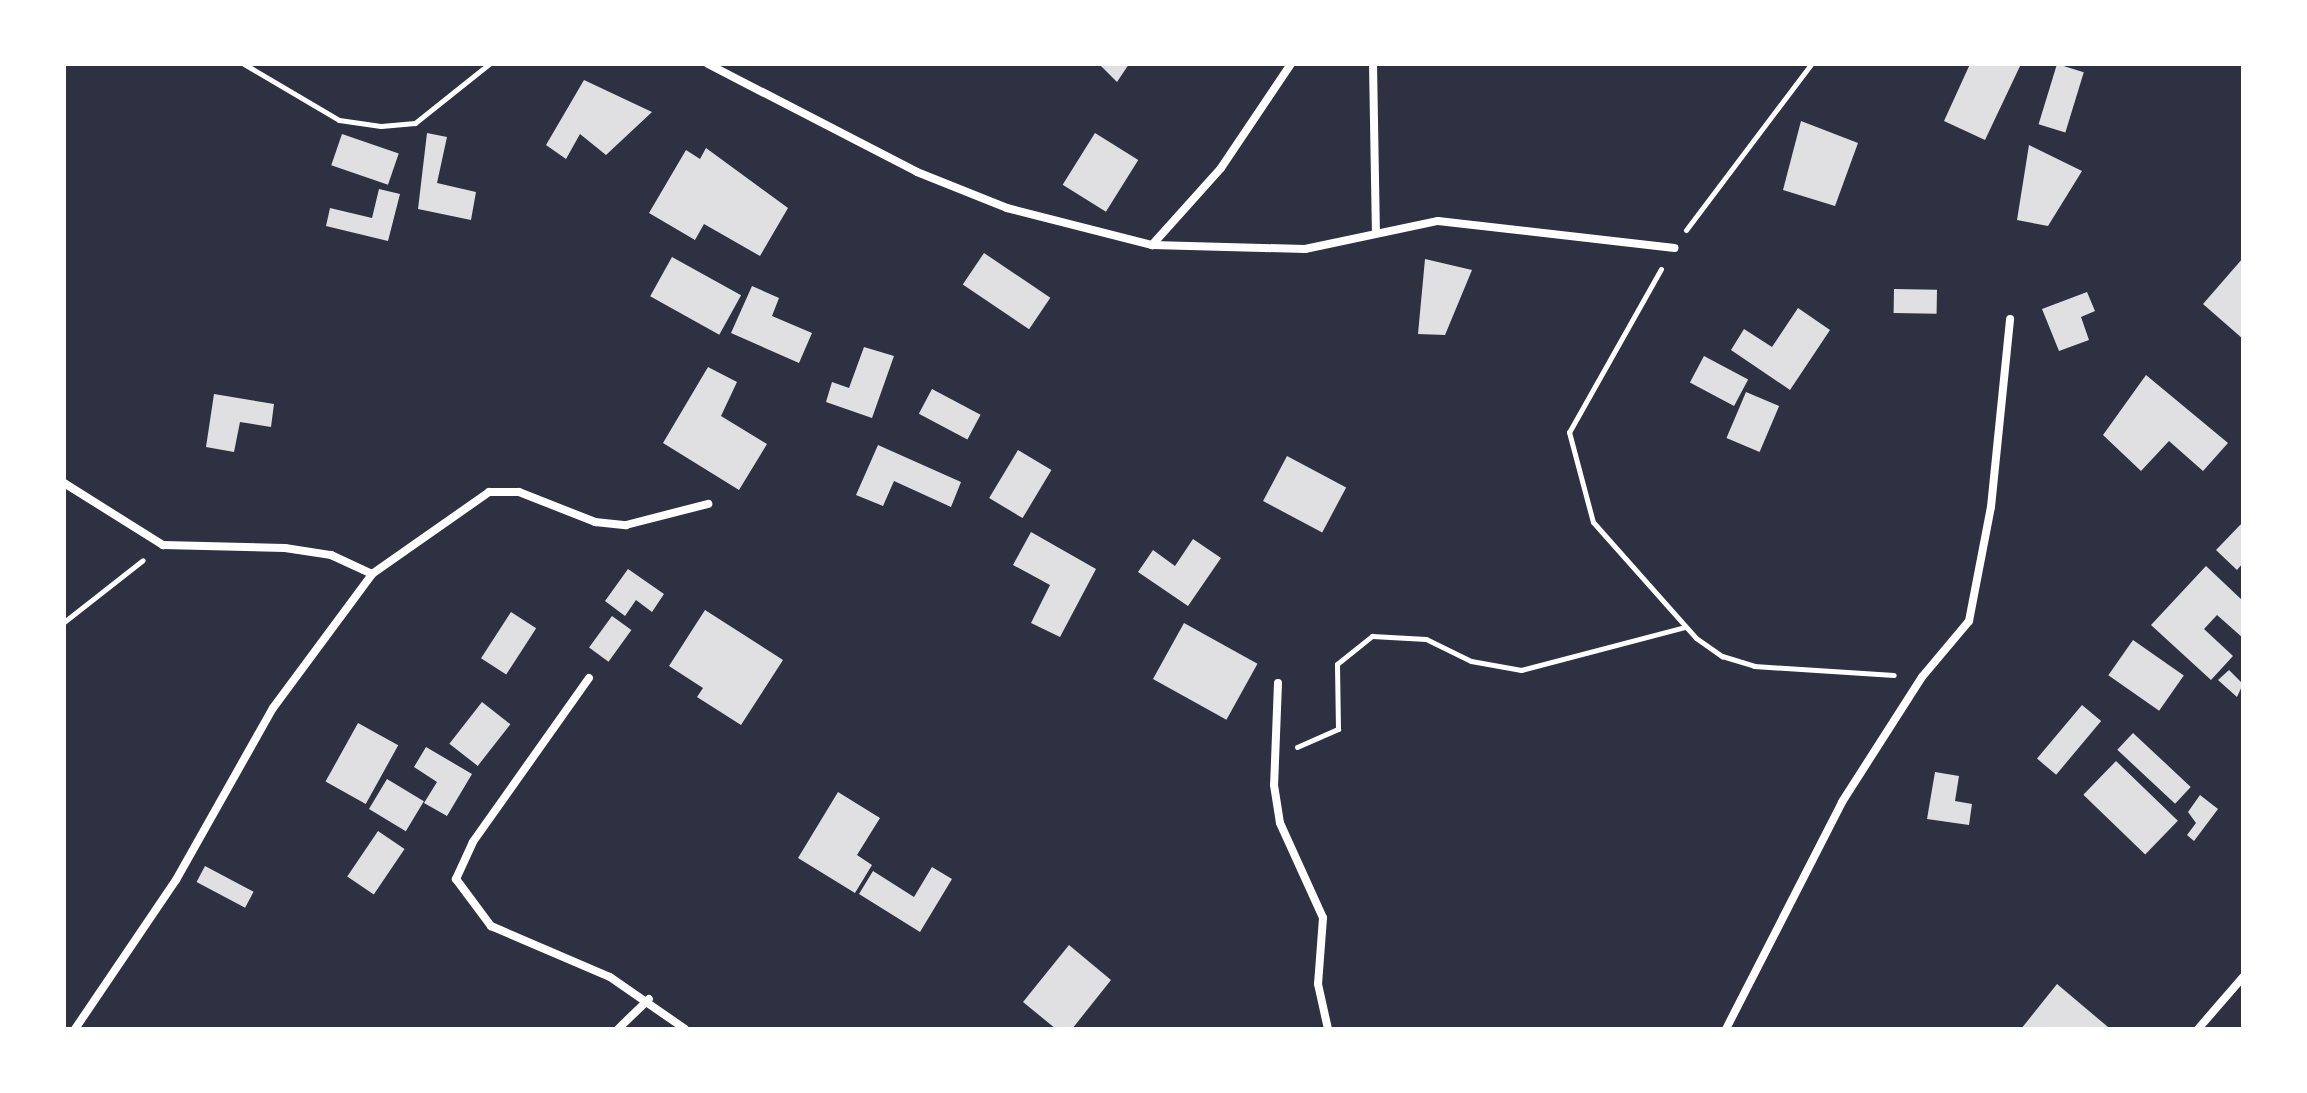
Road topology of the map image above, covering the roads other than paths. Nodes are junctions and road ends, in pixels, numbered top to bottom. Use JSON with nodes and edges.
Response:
{"nodes":[{"id":1,"x":708,"y":64,"type":"edge"},
{"id":2,"x":1291,"y":64,"type":"edge"},
{"id":3,"x":1373,"y":64,"type":"edge"},
{"id":4,"x":1376,"y":232,"type":"junction"},
{"id":5,"x":1152,"y":245,"type":"junction"},
{"id":6,"x":1674,"y":248,"type":"road end"},
{"id":7,"x":2010,"y":319,"type":"dead end"},
{"id":8,"x":64,"y":483,"type":"edge"},
{"id":9,"x":708,"y":504,"type":"dead end"},
{"id":10,"x":372,"y":574,"type":"junction"},
{"id":11,"x":589,"y":678,"type":"dead end"},
{"id":12,"x":1278,"y":683,"type":"dead end"},
{"id":13,"x":2243,"y":977,"type":"edge"},
{"id":14,"x":649,"y":999,"type":"junction"},
{"id":15,"x":75,"y":1029,"type":"edge"},
{"id":16,"x":618,"y":1029,"type":"edge"},
{"id":17,"x":685,"y":1029,"type":"edge"},
{"id":18,"x":1328,"y":1029,"type":"edge"},
{"id":19,"x":1726,"y":1029,"type":"edge"},
{"id":20,"x":2198,"y":1029,"type":"edge"}],
"edges":[{"from":1,"to":5,"type":"street"},
{"from":2,"to":5,"type":"street"},
{"from":3,"to":4,"type":"street"},
{"from":4,"to":5,"type":"street"},
{"from":4,"to":6,"type":"street"},
{"from":7,"to":19,"type":"street"},
{"from":8,"to":10,"type":"street"},
{"from":9,"to":10,"type":"street"},
{"from":10,"to":15,"type":"street"},
{"from":11,"to":14,"type":"street"},
{"from":12,"to":18,"type":"street"},
{"from":13,"to":20,"type":"street"},
{"from":14,"to":16,"type":"street"},
{"from":14,"to":17,"type":"street"}]}
